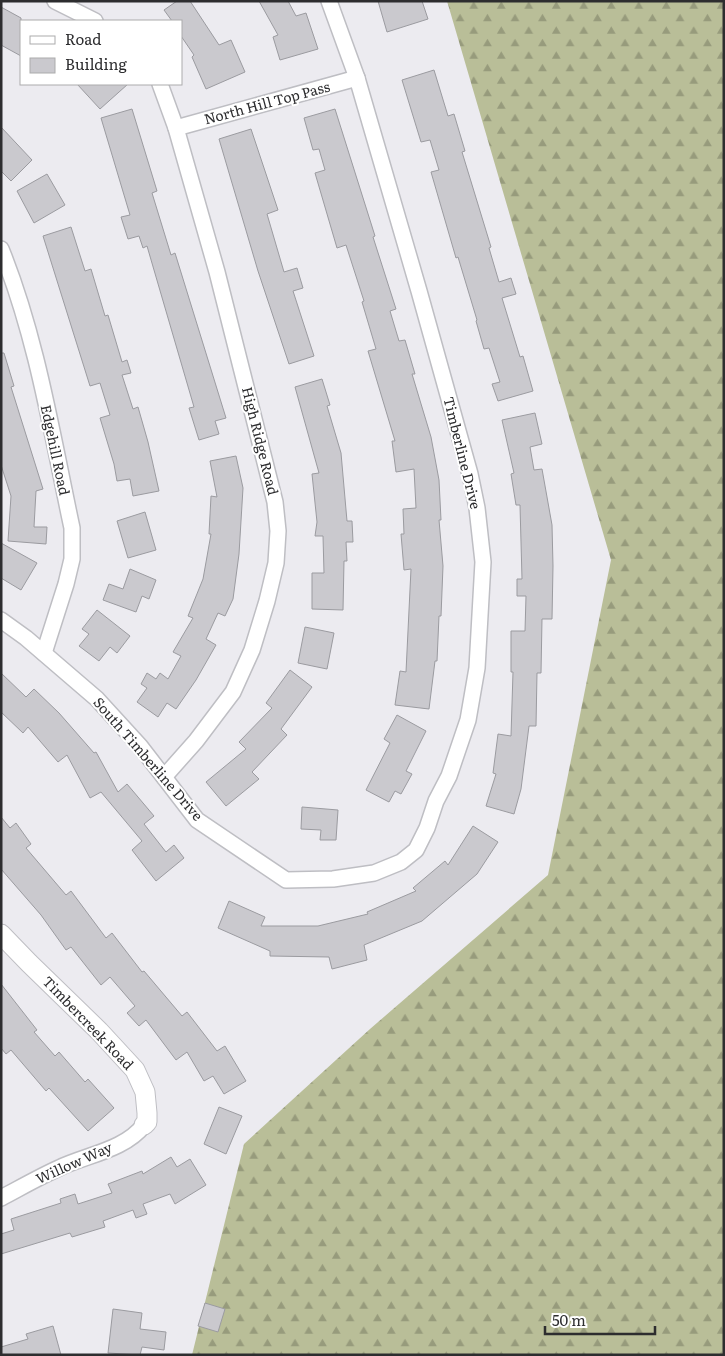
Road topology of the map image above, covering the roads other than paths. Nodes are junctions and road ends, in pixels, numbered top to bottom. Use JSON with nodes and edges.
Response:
{"nodes":[{"id":1,"x":55,"y":1,"type":"edge"},
{"id":2,"x":329,"y":1,"type":"edge"},
{"id":3,"x":93,"y":20,"type":"edge"},
{"id":4,"x":357,"y":78,"type":"junction"},
{"id":5,"x":160,"y":85,"type":"edge"},
{"id":6,"x":176,"y":128,"type":"junction"},
{"id":7,"x":1,"y":249,"type":"edge"},
{"id":8,"x":1,"y":620,"type":"edge"},
{"id":9,"x":44,"y":653,"type":"junction"},
{"id":10,"x":164,"y":777,"type":"junction"},
{"id":11,"x":363,"y":875,"type":"joint"},
{"id":12,"x":1,"y":934,"type":"edge"},
{"id":13,"x":144,"y":1125,"type":"joint"},
{"id":14,"x":1,"y":1198,"type":"edge"}],
"edges":[{"from":1,"to":3,"type":"street"},
{"from":2,"to":4,"type":"street","name":"Timberline Drive"},
{"from":4,"to":6,"type":"street","name":"North Hill Top Pass"},
{"from":4,"to":11,"type":"street","name":"Timberline Drive"},
{"from":5,"to":6,"type":"street","name":"High Ridge Road"},
{"from":6,"to":10,"type":"street","name":"High Ridge Road"},
{"from":7,"to":9,"type":"street","name":"Edgehill Road"},
{"from":8,"to":9,"type":"street","name":"South Timberline Drive"},
{"from":9,"to":10,"type":"street","name":"South Timberline Drive"},
{"from":10,"to":11,"type":"street","name":"South Timberline Drive"},
{"from":12,"to":13,"type":"street","name":"Timbercreek Road"},
{"from":13,"to":14,"type":"street","name":"Willow Way"}]}
